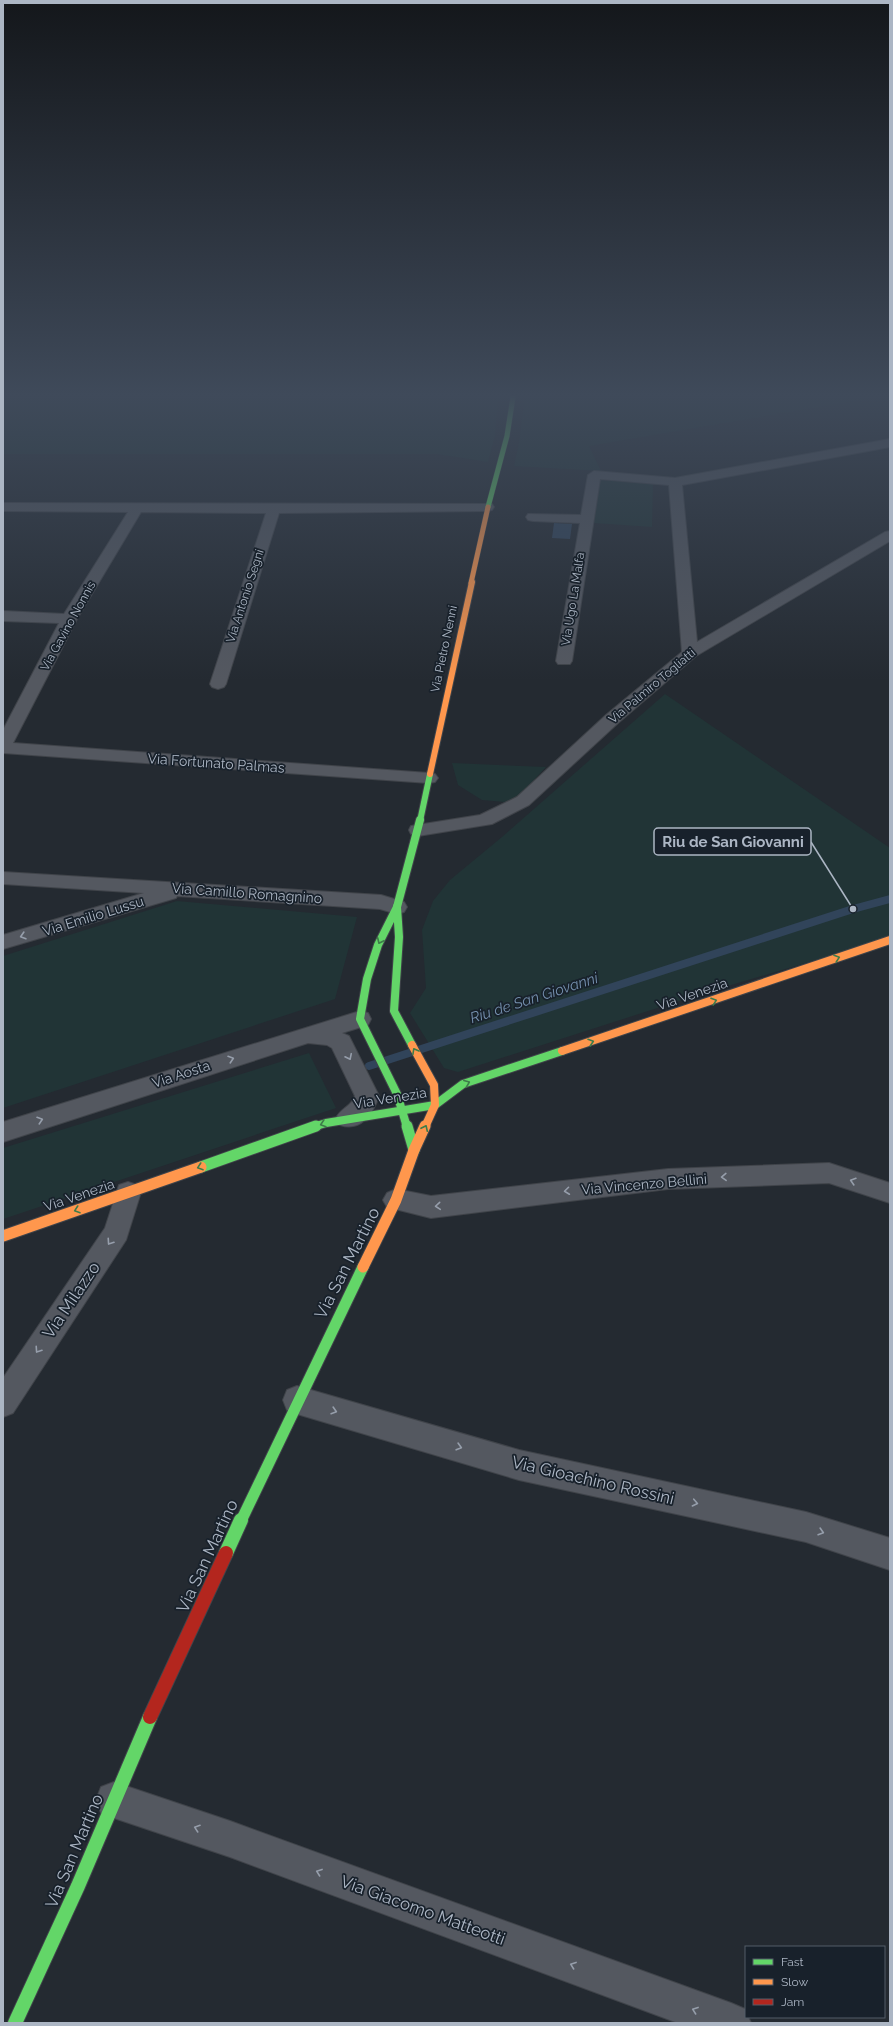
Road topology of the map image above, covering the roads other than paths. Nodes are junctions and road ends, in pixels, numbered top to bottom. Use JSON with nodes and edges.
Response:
{"nodes":[{"id":1,"x":491,"y":492,"type":"edge"},
{"id":2,"x":591,"y":492,"type":"edge"},
{"id":3,"x":676,"y":492,"type":"edge"},
{"id":4,"x":3,"y":507,"type":"edge"},
{"id":5,"x":487,"y":507,"type":"junction"},
{"id":6,"x":137,"y":508,"type":"junction"},
{"id":7,"x":274,"y":509,"type":"junction"},
{"id":8,"x":533,"y":517,"type":"dead end"},
{"id":9,"x":585,"y":519,"type":"junction"},
{"id":10,"x":890,"y":535,"type":"edge"},
{"id":11,"x":3,"y":616,"type":"edge"},
{"id":12,"x":69,"y":619,"type":"junction"},
{"id":13,"x":690,"y":653,"type":"junction"},
{"id":14,"x":564,"y":661,"type":"dead end"},
{"id":15,"x":218,"y":684,"type":"dead end"},
{"id":16,"x":3,"y":747,"type":"edge"},
{"id":17,"x":428,"y":778,"type":"junction"},
{"id":18,"x":418,"y":830,"type":"junction"},
{"id":19,"x":3,"y":878,"type":"edge"},
{"id":20,"x":96,"y":884,"type":"junction"},
{"id":21,"x":182,"y":889,"type":"junction"},
{"id":22,"x":398,"y":907,"type":"junction"},
{"id":23,"x":88,"y":917,"type":"junction"},
{"id":24,"x":3,"y":942,"type":"edge"},
{"id":25,"x":886,"y":944,"type":"edge"},
{"id":26,"x":361,"y":1022,"type":"junction"},
{"id":27,"x":307,"y":1036,"type":"junction"},
{"id":28,"x":435,"y":1105,"type":"junction"},
{"id":29,"x":402,"y":1110,"type":"junction"},
{"id":30,"x":348,"y":1118,"type":"junction"},
{"id":31,"x":3,"y":1132,"type":"edge"},
{"id":32,"x":414,"y":1150,"type":"junction"},
{"id":33,"x":128,"y":1192,"type":"junction"},
{"id":34,"x":890,"y":1192,"type":"edge"},
{"id":35,"x":396,"y":1200,"type":"junction"},
{"id":36,"x":3,"y":1236,"type":"edge"},
{"id":37,"x":297,"y":1400,"type":"junction"},
{"id":38,"x":3,"y":1403,"type":"edge"},
{"id":39,"x":890,"y":1554,"type":"edge"},
{"id":40,"x":114,"y":1800,"type":"junction"},
{"id":41,"x":15,"y":2023,"type":"edge"},
{"id":42,"x":731,"y":2023,"type":"edge"}],
"edges":[{"from":1,"to":5,"type":"street","name":"Via Pietro Nenni"},
{"from":2,"to":9,"type":"street","name":"Via Ugo La Malfa"},
{"from":3,"to":13,"type":"street"},
{"from":4,"to":6,"type":"street"},
{"from":5,"to":7,"type":"street"},
{"from":5,"to":17,"type":"street","name":"Via Pietro Nenni"},
{"from":6,"to":7,"type":"street"},
{"from":6,"to":12,"type":"street","name":"Via Gavino Nonnis"},
{"from":7,"to":15,"type":"street","name":"Via Antonio Segni"},
{"from":8,"to":9,"type":"street"},
{"from":9,"to":14,"type":"street","name":"Via Ugo La Malfa"},
{"from":10,"to":13,"type":"street","name":"Via Palmiro Togliatti"},
{"from":11,"to":12,"type":"street"},
{"from":12,"to":16,"type":"street","name":"Via Gavino Nonnis"},
{"from":13,"to":18,"type":"street","name":"Via Palmiro Togliatti"},
{"from":16,"to":17,"type":"street","name":"Via Fortunato Palmas"},
{"from":17,"to":18,"type":"street","name":"Via Pietro Nenni"},
{"from":18,"to":22,"type":"street","name":"Via Pietro Nenni"},
{"from":19,"to":20,"type":"street","name":"Via Camillo Romagnino"},
{"from":20,"to":21,"type":"street","name":"Via Camillo Romagnino"},
{"from":20,"to":23,"type":"street"},
{"from":21,"to":22,"type":"street","name":"Via Camillo Romagnino"},
{"from":21,"to":23,"type":"street","name":"Via Emilio Lussu"},
{"from":22,"to":26,"type":"street","name":"Via Pietro Nenni","one_way":true},
{"from":28,"to":22,"type":"street","name":"Via Pietro Nenni","one_way":true},
{"from":23,"to":24,"type":"street","name":"Via Emilio Lussu","one_way":true},
{"from":28,"to":25,"type":"street","name":"Via Venezia","one_way":true},
{"from":26,"to":27,"type":"street","name":"Via Aosta"},
{"from":26,"to":29,"type":"street"},
{"from":27,"to":30,"type":"street","one_way":true},
{"from":31,"to":27,"type":"street","name":"Via Aosta","one_way":true},
{"from":28,"to":29,"type":"street","name":"Via Venezia"},
{"from":32,"to":28,"type":"street","name":"Via San Martino","one_way":true},
{"from":29,"to":30,"type":"street","name":"Via Venezia"},
{"from":29,"to":32,"type":"street"},
{"from":30,"to":33,"type":"street","name":"Via Venezia","one_way":true},
{"from":32,"to":35,"type":"street","name":"Via San Martino"},
{"from":33,"to":36,"type":"street","name":"Via Venezia","one_way":true},
{"from":33,"to":38,"type":"street","name":"Via Milazzo","one_way":true},
{"from":34,"to":35,"type":"street","name":"Via Vincenzo Bellini","one_way":true},
{"from":35,"to":37,"type":"street","name":"Via San Martino"},
{"from":37,"to":39,"type":"street","name":"Via Gioachino Rossini","one_way":true},
{"from":37,"to":40,"type":"street","name":"Via San Martino"},
{"from":40,"to":41,"type":"street","name":"Via San Martino"},
{"from":42,"to":40,"type":"street","name":"Via Giacomo Matteotti","one_way":true}]}
